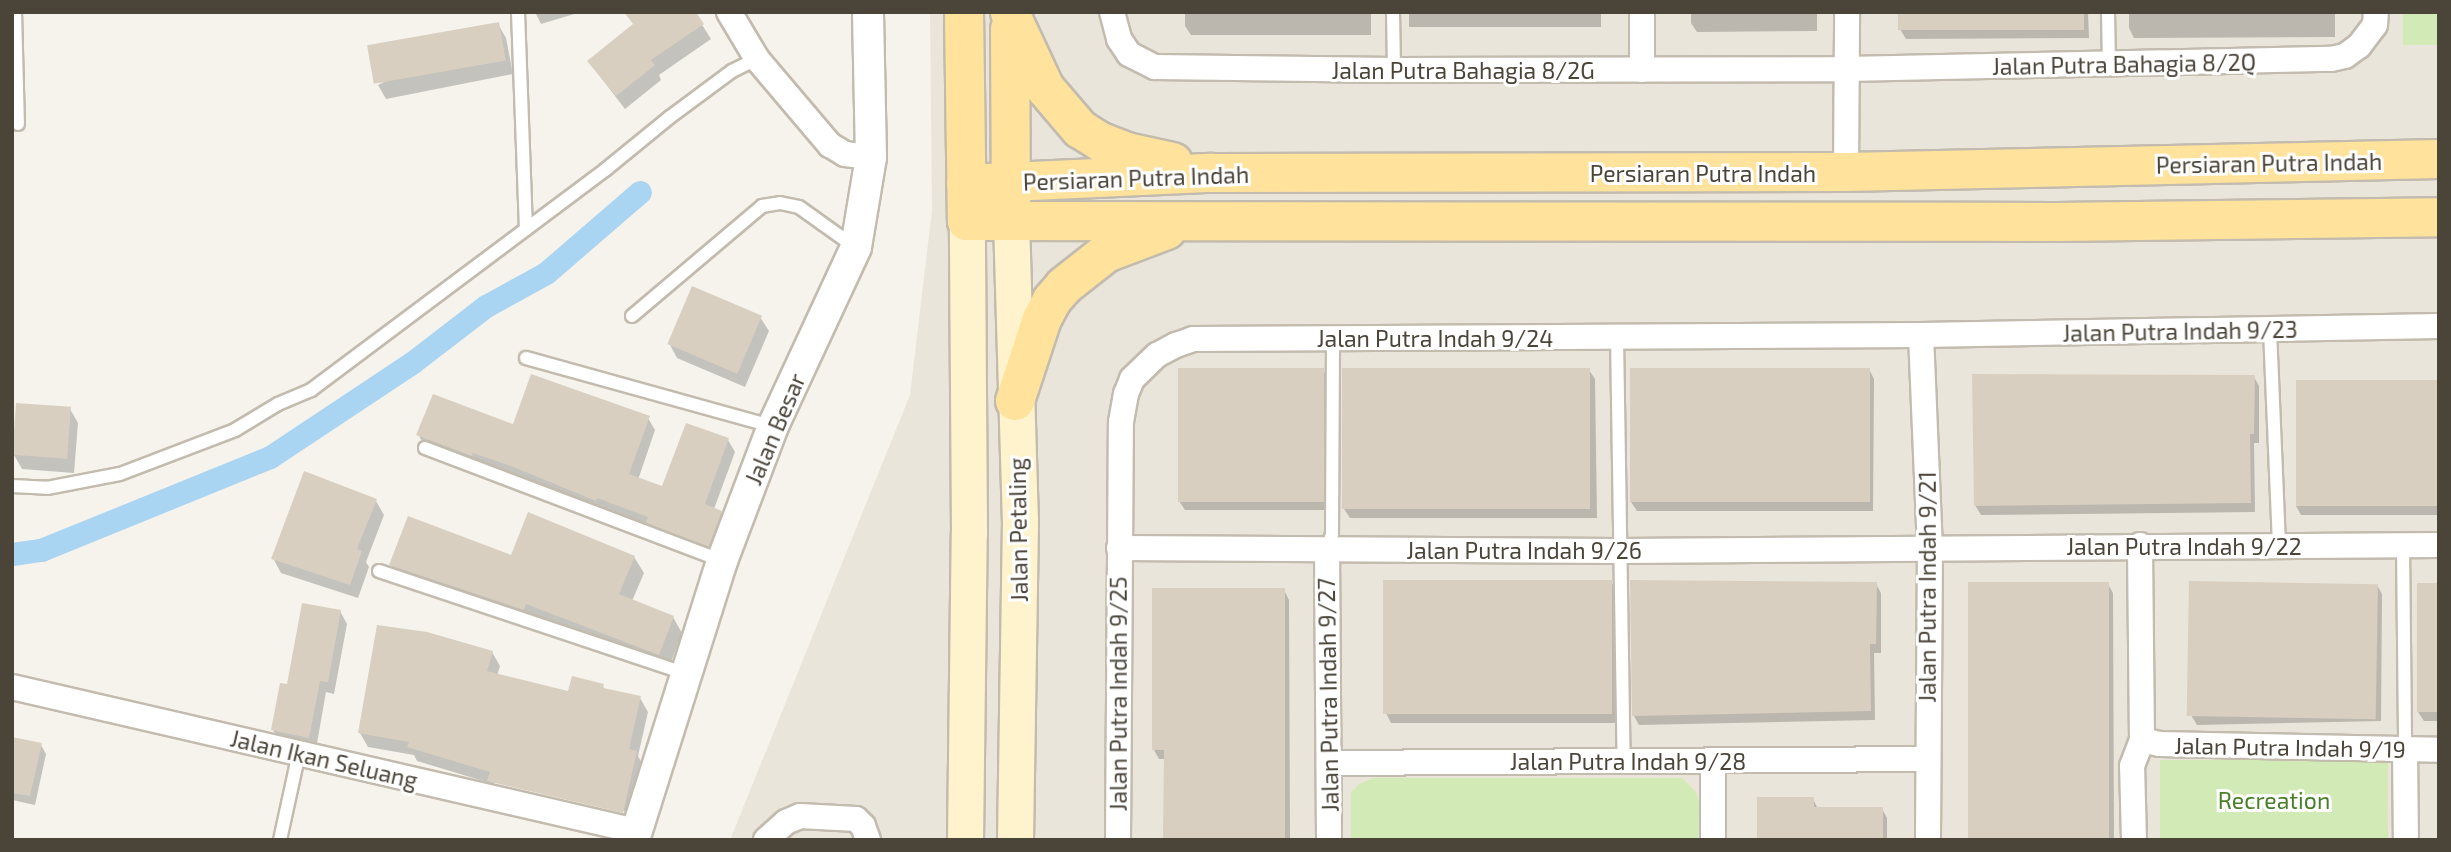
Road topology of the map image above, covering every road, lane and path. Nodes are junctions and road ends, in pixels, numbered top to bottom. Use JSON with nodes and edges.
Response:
{"nodes":[{"id":1,"x":15,"y":12,"type":"edge"},
{"id":2,"x":518,"y":12,"type":"edge"},
{"id":3,"x":729,"y":12,"type":"edge"},
{"id":4,"x":868,"y":12,"type":"edge"},
{"id":5,"x":964,"y":12,"type":"edge"},
{"id":6,"x":1112,"y":12,"type":"edge"},
{"id":7,"x":1393,"y":12,"type":"edge"},
{"id":8,"x":1643,"y":12,"type":"edge"},
{"id":9,"x":1847,"y":12,"type":"edge"},
{"id":10,"x":2108,"y":12,"type":"edge"},
{"id":11,"x":2376,"y":12,"type":"edge"},
{"id":12,"x":1010,"y":13,"type":"edge"},
{"id":13,"x":757,"y":59,"type":"junction"},
{"id":14,"x":2109,"y":65,"type":"junction"},
{"id":15,"x":1847,"y":69,"type":"junction"},
{"id":16,"x":1394,"y":70,"type":"junction"},
{"id":17,"x":1642,"y":70,"type":"junction"},
{"id":18,"x":18,"y":124,"type":"dead end"},
{"id":19,"x":871,"y":157,"type":"junction"},
{"id":20,"x":2439,"y":159,"type":"edge"},
{"id":21,"x":2317,"y":163,"type":"junction"},
{"id":22,"x":2071,"y":168,"type":"junction"},
{"id":23,"x":1846,"y":172,"type":"junction"},
{"id":24,"x":1212,"y":173,"type":"junction"},
{"id":25,"x":1011,"y":201,"type":"junction"},
{"id":26,"x":967,"y":202,"type":"junction"},
{"id":27,"x":2439,"y":218,"type":"edge"},
{"id":28,"x":2313,"y":220,"type":"junction"},
{"id":29,"x":1214,"y":222,"type":"junction"},
{"id":30,"x":2056,"y":222,"type":"junction"},
{"id":31,"x":526,"y":229,"type":"junction"},
{"id":32,"x":856,"y":247,"type":"junction"},
{"id":33,"x":632,"y":316,"type":"dead end"},
{"id":34,"x":2439,"y":326,"type":"edge"},
{"id":35,"x":2270,"y":330,"type":"junction"},
{"id":36,"x":1921,"y":335,"type":"junction"},
{"id":37,"x":1617,"y":337,"type":"junction"},
{"id":38,"x":1333,"y":338,"type":"junction"},
{"id":39,"x":526,"y":358,"type":"dead end"},
{"id":40,"x":1015,"y":401,"type":"junction"},
{"id":41,"x":773,"y":426,"type":"junction"},
{"id":42,"x":425,"y":448,"type":"dead end"},
{"id":43,"x":12,"y":486,"type":"edge"},
{"id":44,"x":2140,"y":545,"type":"junction"},
{"id":45,"x":2278,"y":545,"type":"junction"},
{"id":46,"x":2403,"y":545,"type":"junction"},
{"id":47,"x":2439,"y":545,"type":"edge"},
{"id":48,"x":1119,"y":548,"type":"junction"},
{"id":49,"x":1930,"y":548,"type":"junction"},
{"id":50,"x":1326,"y":550,"type":"junction"},
{"id":51,"x":1621,"y":551,"type":"junction"},
{"id":52,"x":722,"y":561,"type":"junction"},
{"id":53,"x":379,"y":571,"type":"dead end"},
{"id":54,"x":684,"y":673,"type":"junction"},
{"id":55,"x":12,"y":687,"type":"edge"},
{"id":56,"x":2142,"y":740,"type":"junction"},
{"id":57,"x":2405,"y":750,"type":"junction"},
{"id":58,"x":2439,"y":750,"type":"edge"},
{"id":59,"x":299,"y":753,"type":"junction"},
{"id":60,"x":1927,"y":759,"type":"junction"},
{"id":61,"x":1624,"y":761,"type":"junction"},
{"id":62,"x":1713,"y":761,"type":"junction"},
{"id":63,"x":1329,"y":763,"type":"junction"},
{"id":64,"x":635,"y":835,"type":"edge"},
{"id":65,"x":280,"y":840,"type":"edge"},
{"id":66,"x":766,"y":840,"type":"edge"},
{"id":67,"x":868,"y":840,"type":"edge"},
{"id":68,"x":965,"y":840,"type":"edge"},
{"id":69,"x":1015,"y":840,"type":"edge"},
{"id":70,"x":1118,"y":840,"type":"edge"},
{"id":71,"x":1329,"y":840,"type":"edge"},
{"id":72,"x":1713,"y":840,"type":"edge"},
{"id":73,"x":1928,"y":840,"type":"edge"},
{"id":74,"x":2134,"y":840,"type":"edge"},
{"id":75,"x":2406,"y":840,"type":"edge"}],
"edges":[{"from":1,"to":18,"type":"lane"},
{"from":2,"to":31,"type":"lane"},
{"from":3,"to":13,"type":"street"},
{"from":4,"to":19,"type":"street","name":"Jalan Besar"},
{"from":5,"to":26,"type":"main road"},
{"from":6,"to":16,"type":"street","name":"Jalan Putra Bahagia 8/2G"},
{"from":7,"to":16,"type":"lane"},
{"from":8,"to":17,"type":"street"},
{"from":9,"to":15,"type":"street"},
{"from":10,"to":14,"type":"lane"},
{"from":11,"to":14,"type":"street","name":"Jalan Putra Bahagia 8/2Q"},
{"from":12,"to":24,"type":"main road"},
{"from":12,"to":25,"type":"main road"},
{"from":13,"to":19,"type":"street"},
{"from":13,"to":31,"type":"lane"},
{"from":14,"to":15,"type":"street","name":"Jalan Putra Bahagia 8/2Q"},
{"from":15,"to":17,"type":"street","name":"Jalan Putra Bahagia 8/2G"},
{"from":15,"to":23,"type":"street"},
{"from":16,"to":17,"type":"street","name":"Jalan Putra Bahagia 8/2G"},
{"from":19,"to":32,"type":"street","name":"Jalan Besar"},
{"from":20,"to":21,"type":"main road","name":"Persiaran Putra Indah"},
{"from":21,"to":22,"type":"main road","name":"Persiaran Putra Indah"},
{"from":21,"to":28,"type":"main road"},
{"from":22,"to":23,"type":"main road","name":"Persiaran Putra Indah"},
{"from":22,"to":30,"type":"main road"},
{"from":23,"to":24,"type":"main road","name":"Persiaran Putra Indah"},
{"from":24,"to":25,"type":"main road","name":"Persiaran Putra Indah"},
{"from":25,"to":26,"type":"main road","name":"Persiaran Putra Indah"},
{"from":25,"to":29,"type":"main road","name":"Persiaran Putra Indah"},
{"from":25,"to":40,"type":"main road","name":"Jalan Petaling"},
{"from":26,"to":68,"type":"main road"},
{"from":27,"to":28,"type":"main road","name":"Persiaran Putra Indah"},
{"from":28,"to":30,"type":"main road","name":"Persiaran Putra Indah"},
{"from":29,"to":30,"type":"main road","name":"Persiaran Putra Indah"},
{"from":29,"to":40,"type":"main road"},
{"from":31,"to":43,"type":"lane"},
{"from":32,"to":33,"type":"lane"},
{"from":32,"to":41,"type":"street","name":"Jalan Besar"},
{"from":34,"to":35,"type":"street","name":"Jalan Putra Indah 9/23"},
{"from":35,"to":36,"type":"street","name":"Jalan Putra Indah 9/23"},
{"from":35,"to":45,"type":"lane"},
{"from":36,"to":37,"type":"street","name":"Jalan Putra Indah 9/24"},
{"from":36,"to":49,"type":"street","name":"Jalan Putra Indah 9/21"},
{"from":37,"to":38,"type":"street","name":"Jalan Putra Indah 9/24"},
{"from":37,"to":51,"type":"lane"},
{"from":38,"to":48,"type":"street","name":"Jalan Putra Indah 9/24"},
{"from":38,"to":50,"type":"lane"},
{"from":39,"to":41,"type":"lane"},
{"from":40,"to":69,"type":"main road","name":"Jalan Petaling"},
{"from":41,"to":52,"type":"street","name":"Jalan Besar"},
{"from":42,"to":52,"type":"lane"},
{"from":44,"to":45,"type":"street","name":"Jalan Putra Indah 9/22"},
{"from":44,"to":49,"type":"street","name":"Jalan Putra Indah 9/22"},
{"from":44,"to":56,"type":"street"},
{"from":45,"to":46,"type":"street","name":"Jalan Putra Indah 9/22"},
{"from":46,"to":47,"type":"street","name":"Jalan Putra Indah 9/22"},
{"from":46,"to":57,"type":"lane"},
{"from":48,"to":50,"type":"street","name":"Jalan Putra Indah 9/26"},
{"from":48,"to":70,"type":"street","name":"Jalan Putra Indah 9/25"},
{"from":49,"to":51,"type":"street","name":"Jalan Putra Indah 9/26"},
{"from":49,"to":60,"type":"street","name":"Jalan Putra Indah 9/21"},
{"from":50,"to":51,"type":"street","name":"Jalan Putra Indah 9/26"},
{"from":50,"to":63,"type":"street","name":"Jalan Putra Indah 9/27"},
{"from":51,"to":61,"type":"lane"},
{"from":52,"to":54,"type":"street","name":"Jalan Besar"},
{"from":53,"to":54,"type":"lane"},
{"from":54,"to":64,"type":"street","name":"Jalan Besar"},
{"from":55,"to":59,"type":"street","name":"Jalan Ikan Seluang"},
{"from":56,"to":57,"type":"street","name":"Jalan Putra Indah 9/19"},
{"from":56,"to":74,"type":"street"},
{"from":57,"to":58,"type":"street","name":"Jalan Putra Indah 9/19"},
{"from":57,"to":75,"type":"street"},
{"from":59,"to":64,"type":"street","name":"Jalan Ikan Seluang"},
{"from":59,"to":65,"type":"lane"},
{"from":60,"to":62,"type":"street","name":"Jalan Putra Indah 9/28"},
{"from":60,"to":73,"type":"street","name":"Jalan Putra Indah 9/21"},
{"from":61,"to":62,"type":"street","name":"Jalan Putra Indah 9/28"},
{"from":61,"to":63,"type":"street","name":"Jalan Putra Indah 9/28"},
{"from":62,"to":72,"type":"street"},
{"from":63,"to":71,"type":"street","name":"Jalan Putra Indah 9/27"},
{"from":66,"to":67,"type":"street"}]}
